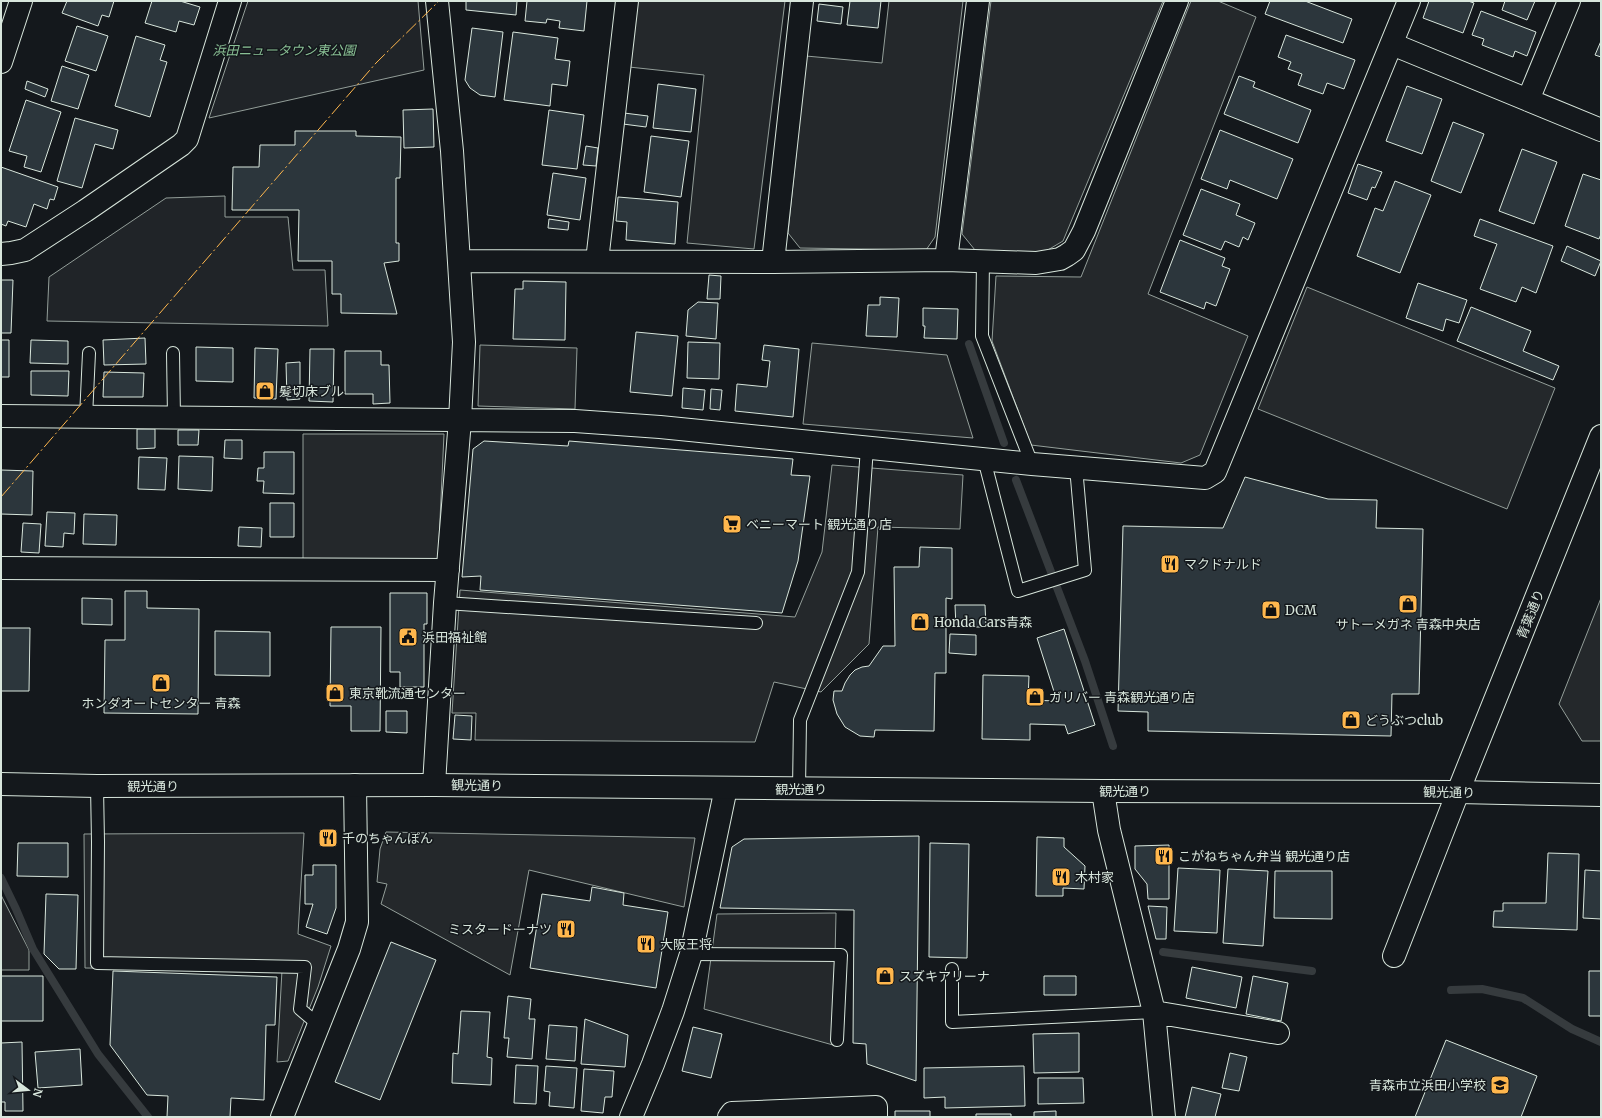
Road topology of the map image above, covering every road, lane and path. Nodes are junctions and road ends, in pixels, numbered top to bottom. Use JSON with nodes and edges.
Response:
{"nodes":[{"id":1,"x":21,"y":1,"type":"edge"},
{"id":2,"x":230,"y":1,"type":"edge"},
{"id":3,"x":437,"y":1,"type":"edge"},
{"id":4,"x":627,"y":1,"type":"edge"},
{"id":5,"x":802,"y":1,"type":"edge"},
{"id":6,"x":978,"y":1,"type":"edge"},
{"id":7,"x":1177,"y":1,"type":"edge"},
{"id":8,"x":1409,"y":1,"type":"edge"},
{"id":9,"x":1569,"y":1,"type":"edge"},
{"id":10,"x":1392,"y":44,"type":"junction"},
{"id":11,"x":1,"y":62,"type":"edge"},
{"id":12,"x":1528,"y":100,"type":"junction"},
{"id":13,"x":1601,"y":130,"type":"edge"},
{"id":14,"x":1,"y":254,"type":"edge"},
{"id":15,"x":946,"y":260,"type":"junction"},
{"id":16,"x":460,"y":261,"type":"junction"},
{"id":17,"x":597,"y":261,"type":"junction"},
{"id":18,"x":983,"y":261,"type":"junction"},
{"id":19,"x":773,"y":262,"type":"junction"},
{"id":20,"x":89,"y":353,"type":"dead end"},
{"id":21,"x":173,"y":353,"type":"dead end"},
{"id":22,"x":1,"y":416,"type":"edge"},
{"id":23,"x":86,"y":417,"type":"junction"},
{"id":24,"x":174,"y":418,"type":"junction"},
{"id":25,"x":460,"y":420,"type":"junction"},
{"id":26,"x":1601,"y":436,"type":"edge"},
{"id":27,"x":866,"y":448,"type":"junction"},
{"id":28,"x":984,"y":459,"type":"junction"},
{"id":29,"x":1032,"y":464,"type":"junction"},
{"id":30,"x":1076,"y":467,"type":"junction"},
{"id":31,"x":1,"y":568,"type":"edge"},
{"id":32,"x":448,"y":570,"type":"junction"},
{"id":33,"x":445,"y":602,"type":"junction"},
{"id":34,"x":756,"y":623,"type":"dead end"},
{"id":35,"x":1,"y":784,"type":"edge"},
{"id":36,"x":355,"y":785,"type":"junction"},
{"id":37,"x":434,"y":785,"type":"junction"},
{"id":38,"x":97,"y":786,"type":"junction"},
{"id":39,"x":726,"y":788,"type":"junction"},
{"id":40,"x":800,"y":789,"type":"junction"},
{"id":41,"x":1104,"y":791,"type":"junction"},
{"id":42,"x":1458,"y":792,"type":"junction"},
{"id":43,"x":1601,"y":795,"type":"edge"},
{"id":44,"x":691,"y":954,"type":"junction"},
{"id":45,"x":1394,"y":956,"type":"dead end"},
{"id":46,"x":952,"y":969,"type":"dead end"},
{"id":47,"x":1154,"y":1012,"type":"junction"},
{"id":48,"x":319,"y":1025,"type":"junction"},
{"id":49,"x":1278,"y":1033,"type":"dead end"},
{"id":50,"x":837,"y":1040,"type":"dead end"},
{"id":51,"x":282,"y":1117,"type":"edge"},
{"id":52,"x":631,"y":1117,"type":"edge"},
{"id":53,"x":729,"y":1117,"type":"edge"},
{"id":54,"x":876,"y":1117,"type":"edge"},
{"id":55,"x":1164,"y":1117,"type":"edge"}],
"edges":[{"from":1,"to":11,"type":"main road"},
{"from":2,"to":14,"type":"main road"},
{"from":3,"to":16,"type":"main road"},
{"from":4,"to":17,"type":"main road"},
{"from":5,"to":19,"type":"main road"},
{"from":6,"to":15,"type":"main road"},
{"from":7,"to":18,"type":"main road"},
{"from":8,"to":10,"type":"main road"},
{"from":9,"to":12,"type":"main road"},
{"from":10,"to":12,"type":"main road"},
{"from":10,"to":30,"type":"main road"},
{"from":12,"to":13,"type":"main road"},
{"from":15,"to":18,"type":"main road"},
{"from":15,"to":19,"type":"main road"},
{"from":16,"to":17,"type":"main road"},
{"from":16,"to":25,"type":"main road"},
{"from":17,"to":19,"type":"main road"},
{"from":18,"to":29,"type":"lane"},
{"from":20,"to":23,"type":"lane"},
{"from":21,"to":24,"type":"lane"},
{"from":22,"to":23,"type":"main road"},
{"from":23,"to":24,"type":"main road"},
{"from":24,"to":25,"type":"main road"},
{"from":25,"to":27,"type":"main road"},
{"from":25,"to":32,"type":"main road"},
{"from":26,"to":42,"type":"main road","name":"青葉通り"},
{"from":27,"to":28,"type":"main road"},
{"from":27,"to":40,"type":"lane"},
{"from":28,"to":29,"type":"main road"},
{"from":28,"to":30,"type":"lane"},
{"from":29,"to":30,"type":"main road"},
{"from":31,"to":32,"type":"main road"},
{"from":32,"to":33,"type":"main road"},
{"from":33,"to":34,"type":"lane"},
{"from":33,"to":37,"type":"main road"},
{"from":35,"to":38,"type":"main road","name":"観光通り"},
{"from":36,"to":37,"type":"main road","name":"観光通り"},
{"from":36,"to":38,"type":"main road","name":"観光通り"},
{"from":36,"to":48,"type":"main road"},
{"from":37,"to":39,"type":"main road","name":"観光通り"},
{"from":38,"to":48,"type":"lane"},
{"from":39,"to":40,"type":"main road","name":"観光通り"},
{"from":39,"to":44,"type":"main road"},
{"from":40,"to":41,"type":"main road","name":"観光通り"},
{"from":41,"to":42,"type":"main road","name":"観光通り"},
{"from":41,"to":47,"type":"main road"},
{"from":42,"to":43,"type":"main road","name":"観光通り"},
{"from":42,"to":45,"type":"main road","name":"青葉通り"},
{"from":44,"to":50,"type":"lane"},
{"from":44,"to":52,"type":"main road"},
{"from":46,"to":47,"type":"lane"},
{"from":47,"to":49,"type":"main road"},
{"from":47,"to":55,"type":"main road"},
{"from":48,"to":51,"type":"main road"},
{"from":53,"to":54,"type":"main road"}]}
